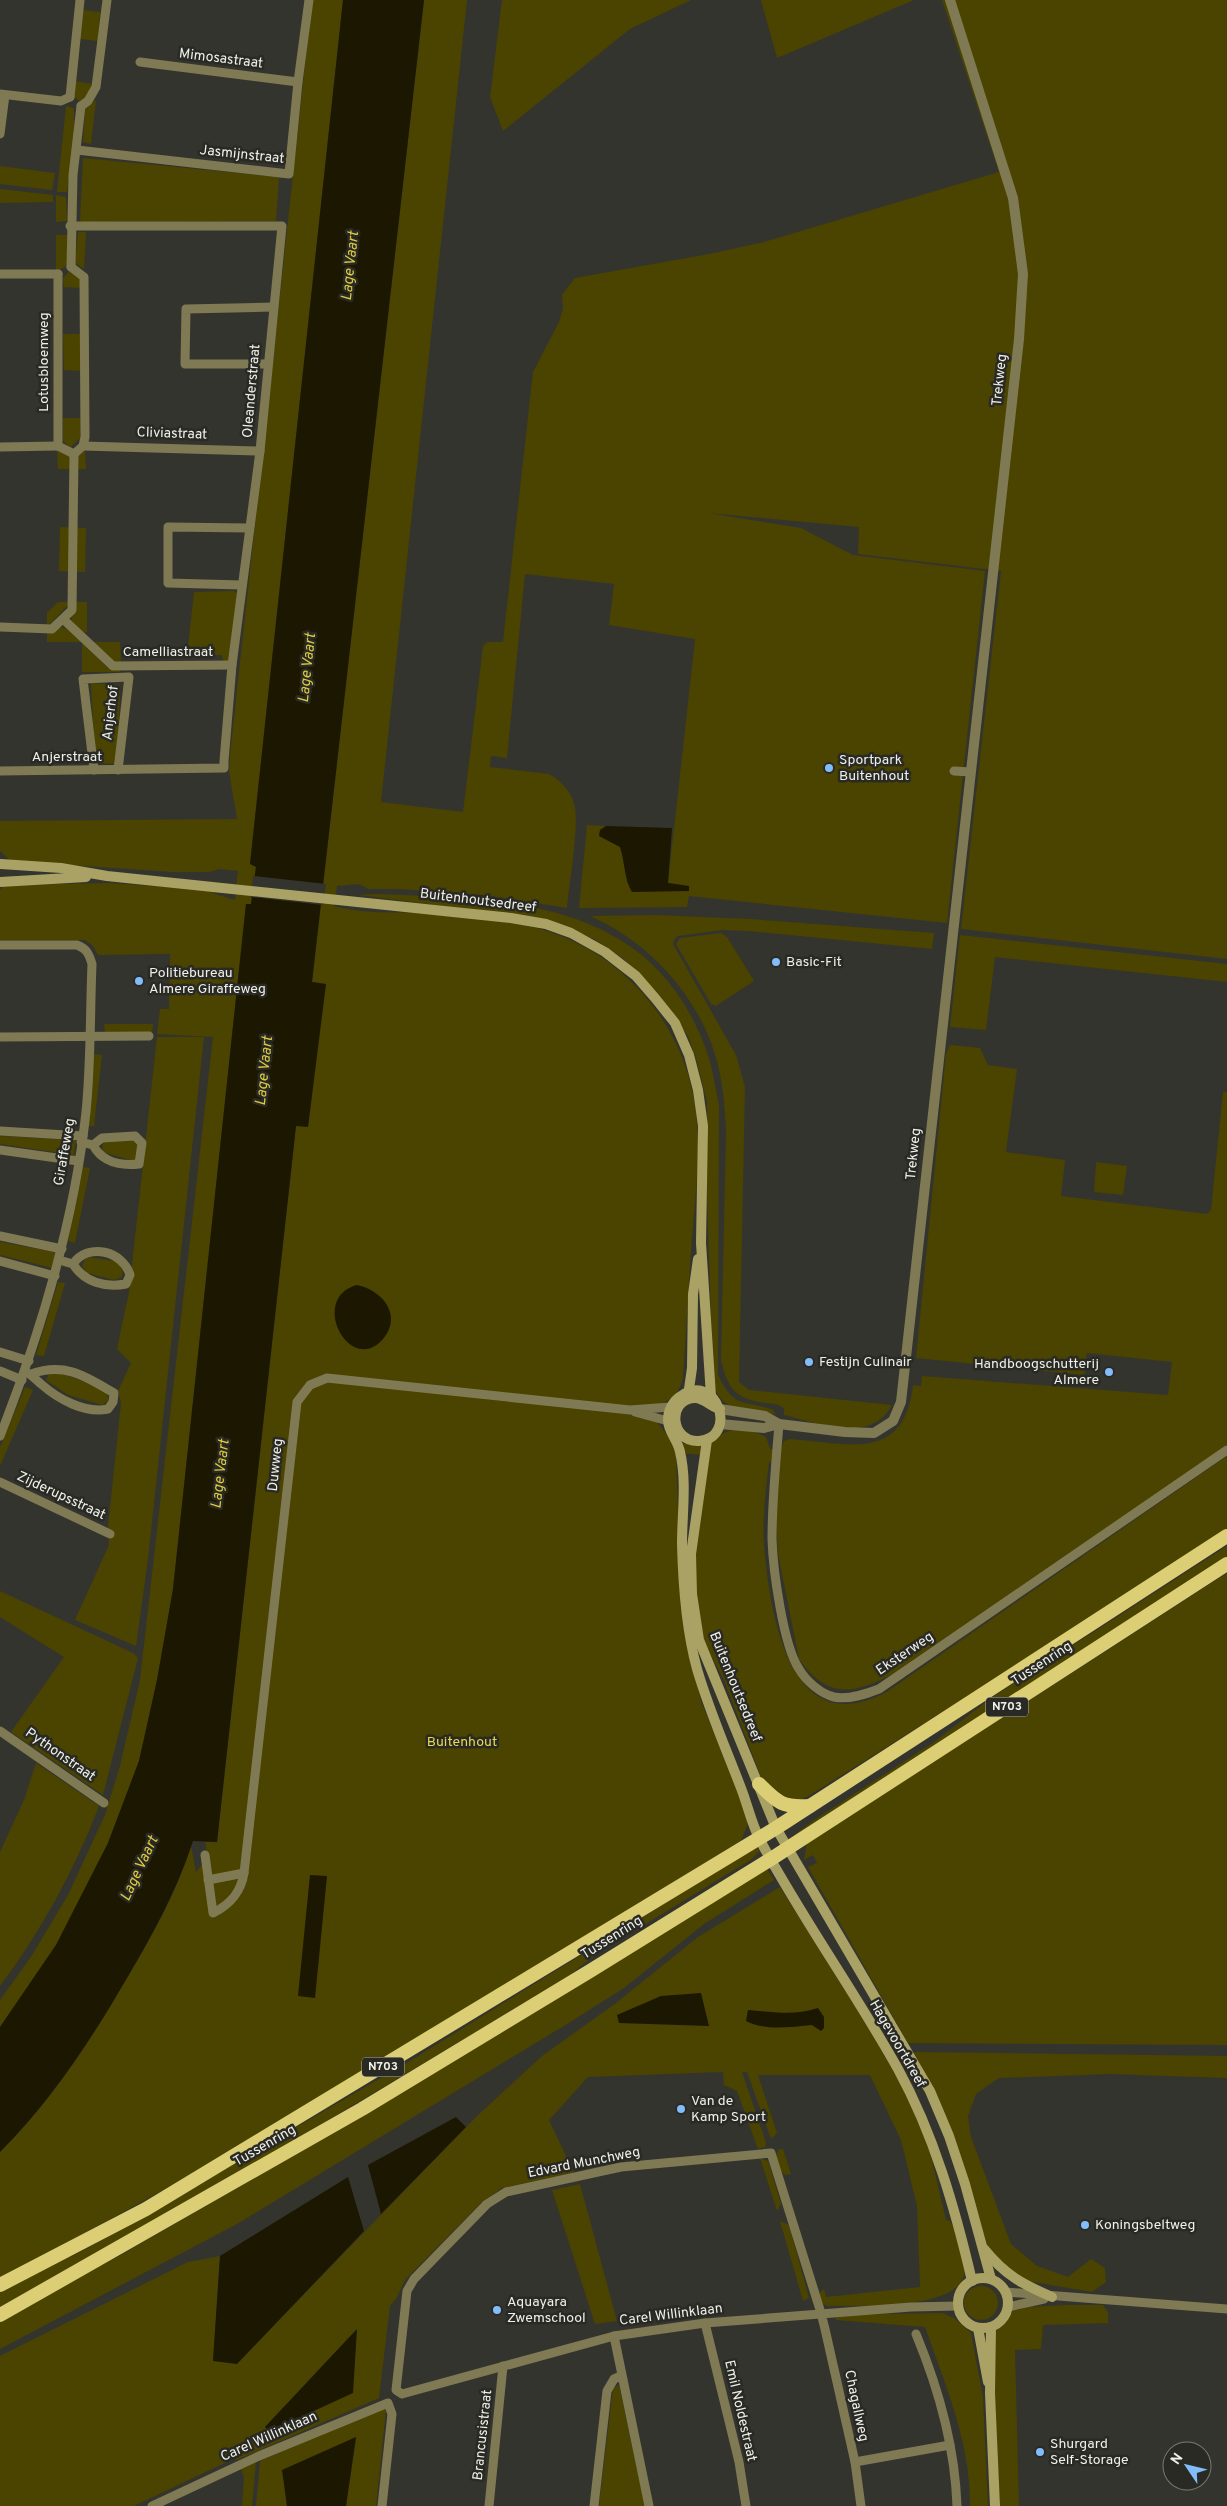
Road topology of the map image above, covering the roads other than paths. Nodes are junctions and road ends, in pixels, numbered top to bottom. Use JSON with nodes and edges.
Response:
{"nodes":[{"id":1,"x":80,"y":0,"type":"edge"},
{"id":2,"x":107,"y":0,"type":"edge"},
{"id":3,"x":310,"y":0,"type":"edge"},
{"id":4,"x":950,"y":0,"type":"edge"},
{"id":5,"x":140,"y":62,"type":"dead end"},
{"id":6,"x":298,"y":82,"type":"junction"},
{"id":7,"x":3,"y":95,"type":"edge"},
{"id":8,"x":70,"y":97,"type":"junction"},
{"id":9,"x":81,"y":106,"type":"junction"},
{"id":10,"x":0,"y":134,"type":"edge"},
{"id":11,"x":77,"y":150,"type":"junction"},
{"id":12,"x":70,"y":226,"type":"junction"},
{"id":13,"x":71,"y":267,"type":"junction"},
{"id":14,"x":0,"y":274,"type":"edge"},
{"id":15,"x":58,"y":274,"type":"junction"},
{"id":16,"x":273,"y":307,"type":"junction"},
{"id":17,"x":268,"y":364,"type":"junction"},
{"id":18,"x":58,"y":446,"type":"junction"},
{"id":19,"x":83,"y":446,"type":"junction"},
{"id":20,"x":0,"y":447,"type":"edge"},
{"id":21,"x":260,"y":451,"type":"junction"},
{"id":22,"x":74,"y":454,"type":"junction"},
{"id":23,"x":248,"y":528,"type":"junction"},
{"id":24,"x":242,"y":585,"type":"junction"},
{"id":25,"x":63,"y":619,"type":"junction"},
{"id":26,"x":0,"y":627,"type":"edge"},
{"id":27,"x":232,"y":665,"type":"junction"},
{"id":28,"x":224,"y":768,"type":"joint"},
{"id":29,"x":94,"y":770,"type":"junction"},
{"id":30,"x":118,"y":770,"type":"junction"},
{"id":31,"x":0,"y":771,"type":"edge"},
{"id":32,"x":954,"y":771,"type":"dead end"},
{"id":33,"x":971,"y":772,"type":"junction"},
{"id":34,"x":0,"y":864,"type":"edge"},
{"id":35,"x":107,"y":876,"type":"junction"},
{"id":36,"x":0,"y":880,"type":"edge"},
{"id":37,"x":0,"y":945,"type":"edge"},
{"id":38,"x":90,"y":1035,"type":"junction"},
{"id":39,"x":149,"y":1036,"type":"dead end"},
{"id":40,"x":0,"y":1037,"type":"edge"},
{"id":41,"x":0,"y":1131,"type":"edge"},
{"id":42,"x":82,"y":1139,"type":"junction"},
{"id":43,"x":93,"y":1145,"type":"junction"},
{"id":44,"x":0,"y":1150,"type":"edge"},
{"id":45,"x":78,"y":1161,"type":"junction"},
{"id":46,"x":0,"y":1236,"type":"edge"},
{"id":47,"x":701,"y":1243,"type":"junction"},
{"id":48,"x":62,"y":1248,"type":"junction"},
{"id":49,"x":59,"y":1260,"type":"junction"},
{"id":50,"x":0,"y":1261,"type":"edge"},
{"id":51,"x":73,"y":1264,"type":"junction"},
{"id":52,"x":55,"y":1276,"type":"junction"},
{"id":53,"x":0,"y":1352,"type":"edge"},
{"id":54,"x":29,"y":1361,"type":"junction"},
{"id":55,"x":0,"y":1371,"type":"edge"},
{"id":56,"x":26,"y":1375,"type":"junction"},
{"id":57,"x":686,"y":1395,"type":"junction"},
{"id":58,"x":711,"y":1396,"type":"junction"},
{"id":59,"x":670,"y":1407,"type":"junction"},
{"id":60,"x":720,"y":1409,"type":"junction"},
{"id":61,"x":630,"y":1410,"type":"junction"},
{"id":62,"x":671,"y":1423,"type":"junction"},
{"id":63,"x":720,"y":1424,"type":"junction"},
{"id":64,"x":779,"y":1424,"type":"junction"},
{"id":65,"x":0,"y":1436,"type":"edge"},
{"id":66,"x":680,"y":1439,"type":"junction"},
{"id":67,"x":706,"y":1440,"type":"junction"},
{"id":68,"x":1227,"y":1450,"type":"edge"},
{"id":69,"x":0,"y":1482,"type":"edge"},
{"id":70,"x":110,"y":1534,"type":"dead end"},
{"id":71,"x":1227,"y":1536,"type":"edge"},
{"id":72,"x":1227,"y":1564,"type":"edge"},
{"id":73,"x":688,"y":1595,"type":"junction"},
{"id":74,"x":691,"y":1615,"type":"junction"},
{"id":75,"x":0,"y":1731,"type":"edge"},
{"id":76,"x":759,"y":1784,"type":"junction"},
{"id":77,"x":104,"y":1803,"type":"dead end"},
{"id":78,"x":813,"y":1805,"type":"junction"},
{"id":79,"x":776,"y":1828,"type":"junction"},
{"id":80,"x":759,"y":1839,"type":"junction"},
{"id":81,"x":787,"y":1849,"type":"junction"},
{"id":82,"x":204,"y":1855,"type":"dead end"},
{"id":83,"x":771,"y":1859,"type":"junction"},
{"id":84,"x":244,"y":1872,"type":"junction"},
{"id":85,"x":208,"y":1880,"type":"junction"},
{"id":86,"x":980,"y":2245,"type":"junction"},
{"id":87,"x":991,"y":2279,"type":"junction"},
{"id":88,"x":972,"y":2281,"type":"junction"},
{"id":89,"x":0,"y":2285,"type":"edge"},
{"id":90,"x":1006,"y":2292,"type":"junction"},
{"id":91,"x":1052,"y":2297,"type":"junction"},
{"id":92,"x":958,"y":2306,"type":"junction"},
{"id":93,"x":1008,"y":2307,"type":"junction"},
{"id":94,"x":1227,"y":2309,"type":"edge"},
{"id":95,"x":821,"y":2313,"type":"junction"},
{"id":96,"x":0,"y":2315,"type":"edge"},
{"id":97,"x":705,"y":2323,"type":"junction"},
{"id":98,"x":991,"y":2327,"type":"junction"},
{"id":99,"x":978,"y":2328,"type":"junction"},
{"id":100,"x":916,"y":2334,"type":"dead end"},
{"id":101,"x":614,"y":2336,"type":"junction"},
{"id":102,"x":503,"y":2366,"type":"junction"},
{"id":103,"x":621,"y":2376,"type":"junction"},
{"id":104,"x":396,"y":2390,"type":"joint"},
{"id":105,"x":990,"y":2393,"type":"junction"},
{"id":106,"x":950,"y":2445,"type":"junction"},
{"id":107,"x":855,"y":2462,"type":"junction"},
{"id":108,"x":152,"y":2506,"type":"edge"},
{"id":109,"x":382,"y":2506,"type":"edge"},
{"id":110,"x":489,"y":2506,"type":"edge"},
{"id":111,"x":594,"y":2506,"type":"edge"},
{"id":112,"x":649,"y":2506,"type":"edge"},
{"id":113,"x":746,"y":2506,"type":"edge"},
{"id":114,"x":861,"y":2506,"type":"edge"},
{"id":115,"x":957,"y":2506,"type":"edge"},
{"id":116,"x":995,"y":2506,"type":"edge"}],
"edges":[{"from":1,"to":8,"type":"street"},
{"from":2,"to":9,"type":"street"},
{"from":3,"to":6,"type":"street","name":"Jasmijnstraat"},
{"from":4,"to":33,"type":"street","name":"Trekweg"},
{"from":5,"to":6,"type":"street","name":"Mimosastraat"},
{"from":6,"to":11,"type":"street","name":"Jasmijnstraat"},
{"from":7,"to":8,"type":"street"},
{"from":7,"to":10,"type":"street"},
{"from":8,"to":9,"type":"street"},
{"from":9,"to":11,"type":"street"},
{"from":11,"to":12,"type":"street"},
{"from":12,"to":13,"type":"street"},
{"from":12,"to":16,"type":"street","name":"Oleanderstraat"},
{"from":13,"to":15,"type":"street"},
{"from":13,"to":19,"type":"street"},
{"from":14,"to":15,"type":"street"},
{"from":15,"to":18,"type":"street","name":"Lotusbloemweg"},
{"from":16,"to":17,"type":"street","name":"Oleanderstraat"},
{"from":16,"to":17,"type":"street"},
{"from":17,"to":21,"type":"street","name":"Oleanderstraat"},
{"from":18,"to":20,"type":"street"},
{"from":18,"to":22,"type":"street"},
{"from":19,"to":21,"type":"street","name":"Cliviastraat"},
{"from":19,"to":22,"type":"street"},
{"from":21,"to":23,"type":"street","name":"Oleanderstraat"},
{"from":22,"to":25,"type":"street"},
{"from":23,"to":24,"type":"street","name":"Oleanderstraat"},
{"from":23,"to":24,"type":"street"},
{"from":24,"to":27,"type":"street","name":"Oleanderstraat"},
{"from":25,"to":26,"type":"street"},
{"from":25,"to":27,"type":"street","name":"Camelliastraat"},
{"from":27,"to":28,"type":"street","name":"Oleanderstraat"},
{"from":28,"to":30,"type":"street","name":"Anjerstraat"},
{"from":29,"to":30,"type":"street","name":"Anjerstraat"},
{"from":29,"to":30,"type":"street","name":"Anjerhof"},
{"from":29,"to":31,"type":"street","name":"Anjerstraat"},
{"from":32,"to":33,"type":"street"},
{"from":33,"to":64,"type":"street","name":"Trekweg"},
{"from":34,"to":35,"type":"main road","name":"Buitenhoutsedreef"},
{"from":34,"to":36,"type":"main road"},
{"from":35,"to":36,"type":"main road","name":"Buitenhoutsedreef"},
{"from":35,"to":47,"type":"main road","name":"Buitenhoutsedreef"},
{"from":37,"to":38,"type":"street","name":"Giraffeweg"},
{"from":38,"to":39,"type":"street"},
{"from":38,"to":40,"type":"street"},
{"from":38,"to":42,"type":"street","name":"Giraffeweg"},
{"from":41,"to":42,"type":"street"},
{"from":42,"to":43,"type":"street"},
{"from":42,"to":45,"type":"street","name":"Giraffeweg"},
{"from":43,"to":43,"type":"street"},
{"from":44,"to":45,"type":"street"},
{"from":45,"to":48,"type":"street","name":"Giraffeweg"},
{"from":46,"to":48,"type":"street"},
{"from":47,"to":57,"type":"main road","name":"Buitenhoutsedreef"},
{"from":47,"to":58,"type":"main road","name":"Buitenhoutsedreef"},
{"from":48,"to":49,"type":"street","name":"Giraffeweg"},
{"from":49,"to":51,"type":"street"},
{"from":49,"to":52,"type":"street","name":"Giraffeweg"},
{"from":50,"to":52,"type":"street"},
{"from":51,"to":51,"type":"street"},
{"from":52,"to":54,"type":"street","name":"Giraffeweg"},
{"from":53,"to":54,"type":"street"},
{"from":54,"to":56,"type":"street","name":"Giraffeweg"},
{"from":55,"to":56,"type":"street"},
{"from":56,"to":56,"type":"street"},
{"from":56,"to":65,"type":"street","name":"Giraffeweg"},
{"from":57,"to":58,"type":"main road"},
{"from":57,"to":59,"type":"main road"},
{"from":57,"to":60,"type":"main road"},
{"from":57,"to":62,"type":"main road"},
{"from":58,"to":60,"type":"main road"},
{"from":59,"to":61,"type":"street","name":"Duwweg"},
{"from":59,"to":62,"type":"main road"},
{"from":60,"to":63,"type":"main road"},
{"from":60,"to":64,"type":"street","name":"Trekweg"},
{"from":61,"to":62,"type":"street","name":"Duwweg"},
{"from":61,"to":84,"type":"street","name":"Duwweg"},
{"from":62,"to":66,"type":"main road"},
{"from":63,"to":64,"type":"street","name":"Trekweg"},
{"from":63,"to":67,"type":"main road"},
{"from":64,"to":68,"type":"street","name":"Eksterweg"},
{"from":66,"to":67,"type":"main road"},
{"from":66,"to":73,"type":"main road","name":"Buitenhoutsedreef"},
{"from":67,"to":73,"type":"main road","name":"Buitenhoutsedreef"},
{"from":69,"to":70,"type":"street","name":"Zijderupsstraat"},
{"from":71,"to":78,"type":"highway","name":"Tussenring","number":"N703"},
{"from":72,"to":81,"type":"highway","name":"Tussenring","number":"N703"},
{"from":73,"to":74,"type":"main road","name":"Buitenhoutsedreef"},
{"from":74,"to":76,"type":"main road","name":"Buitenhoutsedreef"},
{"from":74,"to":80,"type":"main road","name":"Buitenhoutsedreef"},
{"from":75,"to":77,"type":"street","name":"Pythonstraat"},
{"from":76,"to":78,"type":"highway"},
{"from":76,"to":79,"type":"main road","name":"Buitenhoutsedreef"},
{"from":78,"to":79,"type":"highway","name":"Tussenring","number":"N703"},
{"from":79,"to":80,"type":"highway","name":"Tussenring","number":"N703"},
{"from":79,"to":81,"type":"main road","name":"Buitenhoutsedreef"},
{"from":80,"to":83,"type":"main road","name":"Hagevoortdreef"},
{"from":80,"to":89,"type":"highway","name":"Tussenring","number":"N703"},
{"from":81,"to":83,"type":"highway","name":"Tussenring","number":"N703"},
{"from":81,"to":86,"type":"main road","name":"Hagevoortdreef"},
{"from":82,"to":85,"type":"street","name":"Duwweg"},
{"from":83,"to":88,"type":"main road","name":"Hagevoortdreef"},
{"from":83,"to":96,"type":"highway","name":"Tussenring","number":"N703"},
{"from":84,"to":85,"type":"street"},
{"from":84,"to":85,"type":"street","name":"Duwweg"},
{"from":86,"to":87,"type":"main road","name":"Hagevoortdreef"},
{"from":86,"to":91,"type":"main road"},
{"from":87,"to":88,"type":"main road"},
{"from":87,"to":90,"type":"main road"},
{"from":88,"to":92,"type":"main road"},
{"from":90,"to":91,"type":"street"},
{"from":90,"to":93,"type":"main road"},
{"from":91,"to":93,"type":"street"},
{"from":91,"to":94,"type":"street"},
{"from":92,"to":95,"type":"street","name":"Carel Willinklaan"},
{"from":92,"to":99,"type":"main road"},
{"from":93,"to":98,"type":"main road"},
{"from":95,"to":97,"type":"street","name":"Carel Willinklaan"},
{"from":95,"to":104,"type":"street","name":"Edvard Munchweg"},
{"from":95,"to":107,"type":"street","name":"Chagallweg"},
{"from":97,"to":101,"type":"street","name":"Carel Willinklaan"},
{"from":97,"to":113,"type":"street","name":"Emil Noldestraat"},
{"from":98,"to":99,"type":"main road"},
{"from":98,"to":105,"type":"main road"},
{"from":99,"to":105,"type":"main road"},
{"from":100,"to":106,"type":"street"},
{"from":101,"to":102,"type":"street","name":"Carel Willinklaan"},
{"from":101,"to":103,"type":"street"},
{"from":102,"to":104,"type":"street","name":"Carel Willinklaan"},
{"from":102,"to":110,"type":"street","name":"Brancusistraat"},
{"from":103,"to":111,"type":"street"},
{"from":103,"to":112,"type":"street"},
{"from":105,"to":116,"type":"main road"},
{"from":106,"to":107,"type":"street"},
{"from":106,"to":115,"type":"street"},
{"from":107,"to":114,"type":"street","name":"Chagallweg"},
{"from":108,"to":109,"type":"street","name":"Carel Willinklaan"}]}
